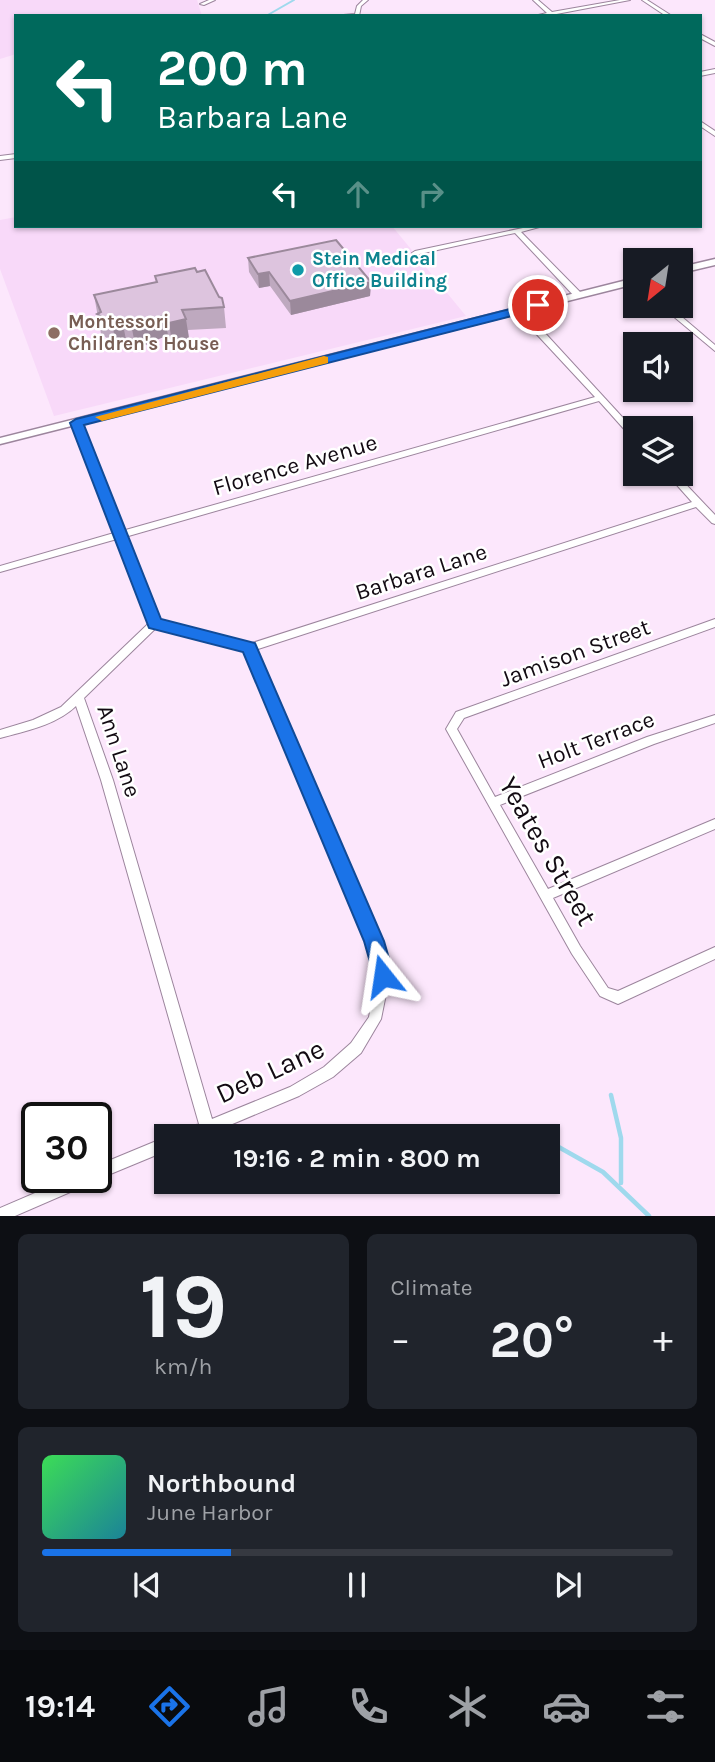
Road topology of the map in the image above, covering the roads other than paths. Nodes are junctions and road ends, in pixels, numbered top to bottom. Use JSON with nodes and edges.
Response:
{"nodes":[{"id":1,"x":213,"y":0,"type":"edge"},
{"id":2,"x":534,"y":0,"type":"edge"},
{"id":3,"x":628,"y":0,"type":"edge"},
{"id":4,"x":644,"y":0,"type":"edge"},
{"id":5,"x":202,"y":4,"type":"dead end"},
{"id":6,"x":551,"y":13,"type":"junction"},
{"id":7,"x":546,"y":14,"type":"edge"},
{"id":8,"x":667,"y":14,"type":"edge"},
{"id":9,"x":532,"y":228,"type":"edge"},
{"id":10,"x":516,"y":232,"type":"junction"},
{"id":11,"x":415,"y":253,"type":"dead end"},
{"id":12,"x":715,"y":262,"type":"edge"},
{"id":13,"x":693,"y":267,"type":"edge"},
{"id":14,"x":623,"y":284,"type":"edge"},
{"id":15,"x":578,"y":295,"type":"junction"},
{"id":16,"x":519,"y":310,"type":"junction"},
{"id":17,"x":678,"y":318,"type":"edge"},
{"id":18,"x":715,"y":349,"type":"edge"},
{"id":19,"x":601,"y":398,"type":"junction"},
{"id":20,"x":76,"y":423,"type":"junction"},
{"id":21,"x":623,"y":423,"type":"edge"},
{"id":22,"x":0,"y":440,"type":"edge"},
{"id":23,"x":682,"y":486,"type":"edge"},
{"id":24,"x":698,"y":503,"type":"junction"},
{"id":25,"x":715,"y":521,"type":"edge"},
{"id":26,"x":121,"y":534,"type":"junction"},
{"id":27,"x":0,"y":569,"type":"edge"},
{"id":28,"x":715,"y":623,"type":"edge"},
{"id":29,"x":155,"y":624,"type":"junction"},
{"id":30,"x":250,"y":648,"type":"junction"},
{"id":31,"x":79,"y":698,"type":"junction"},
{"id":32,"x":715,"y":719,"type":"edge"},
{"id":33,"x":451,"y":725,"type":"joint"},
{"id":34,"x":0,"y":734,"type":"edge"},
{"id":35,"x":492,"y":803,"type":"junction"},
{"id":36,"x":715,"y":824,"type":"edge"},
{"id":37,"x":546,"y":895,"type":"junction"},
{"id":38,"x":715,"y":953,"type":"edge"},
{"id":39,"x":206,"y":1124,"type":"edge"},
{"id":40,"x":214,"y":1124,"type":"edge"},
{"id":41,"x":154,"y":1149,"type":"edge"},
{"id":42,"x":112,"y":1166,"type":"edge"},
{"id":43,"x":51,"y":1193,"type":"edge"},
{"id":44,"x":0,"y":1215,"type":"edge"}],
"edges":[{"from":1,"to":5,"type":"street"},
{"from":2,"to":6,"type":"street"},
{"from":3,"to":6,"type":"street"},
{"from":4,"to":8,"type":"street"},
{"from":6,"to":7,"type":"street"},
{"from":9,"to":10,"type":"street"},
{"from":10,"to":11,"type":"street"},
{"from":10,"to":15,"type":"street"},
{"from":12,"to":13,"type":"street"},
{"from":14,"to":15,"type":"street"},
{"from":15,"to":16,"type":"street"},
{"from":16,"to":19,"type":"street"},
{"from":16,"to":20,"type":"street"},
{"from":17,"to":18,"type":"street"},
{"from":19,"to":21,"type":"street"},
{"from":19,"to":26,"type":"street","name":"Florence Avenue"},
{"from":20,"to":22,"type":"street"},
{"from":20,"to":26,"type":"street"},
{"from":23,"to":24,"type":"street"},
{"from":24,"to":25,"type":"street"},
{"from":24,"to":30,"type":"street","name":"Barbara Lane"},
{"from":26,"to":27,"type":"street","name":"Florence Avenue"},
{"from":26,"to":29,"type":"street"},
{"from":28,"to":33,"type":"street","name":"Jamison Street"},
{"from":29,"to":30,"type":"street"},
{"from":29,"to":31,"type":"street","name":"Ann Lane"},
{"from":30,"to":40,"type":"street","name":"Deb Lane"},
{"from":31,"to":34,"type":"street"},
{"from":31,"to":39,"type":"street","name":"Ann Lane"},
{"from":32,"to":35,"type":"street","name":"Holt Terrace"},
{"from":33,"to":35,"type":"street","name":"Yeates Street"},
{"from":35,"to":37,"type":"street","name":"Yeates Street"},
{"from":36,"to":37,"type":"street"},
{"from":37,"to":38,"type":"street","name":"Yeates Street"},
{"from":41,"to":42,"type":"street"},
{"from":43,"to":44,"type":"street"}]}
